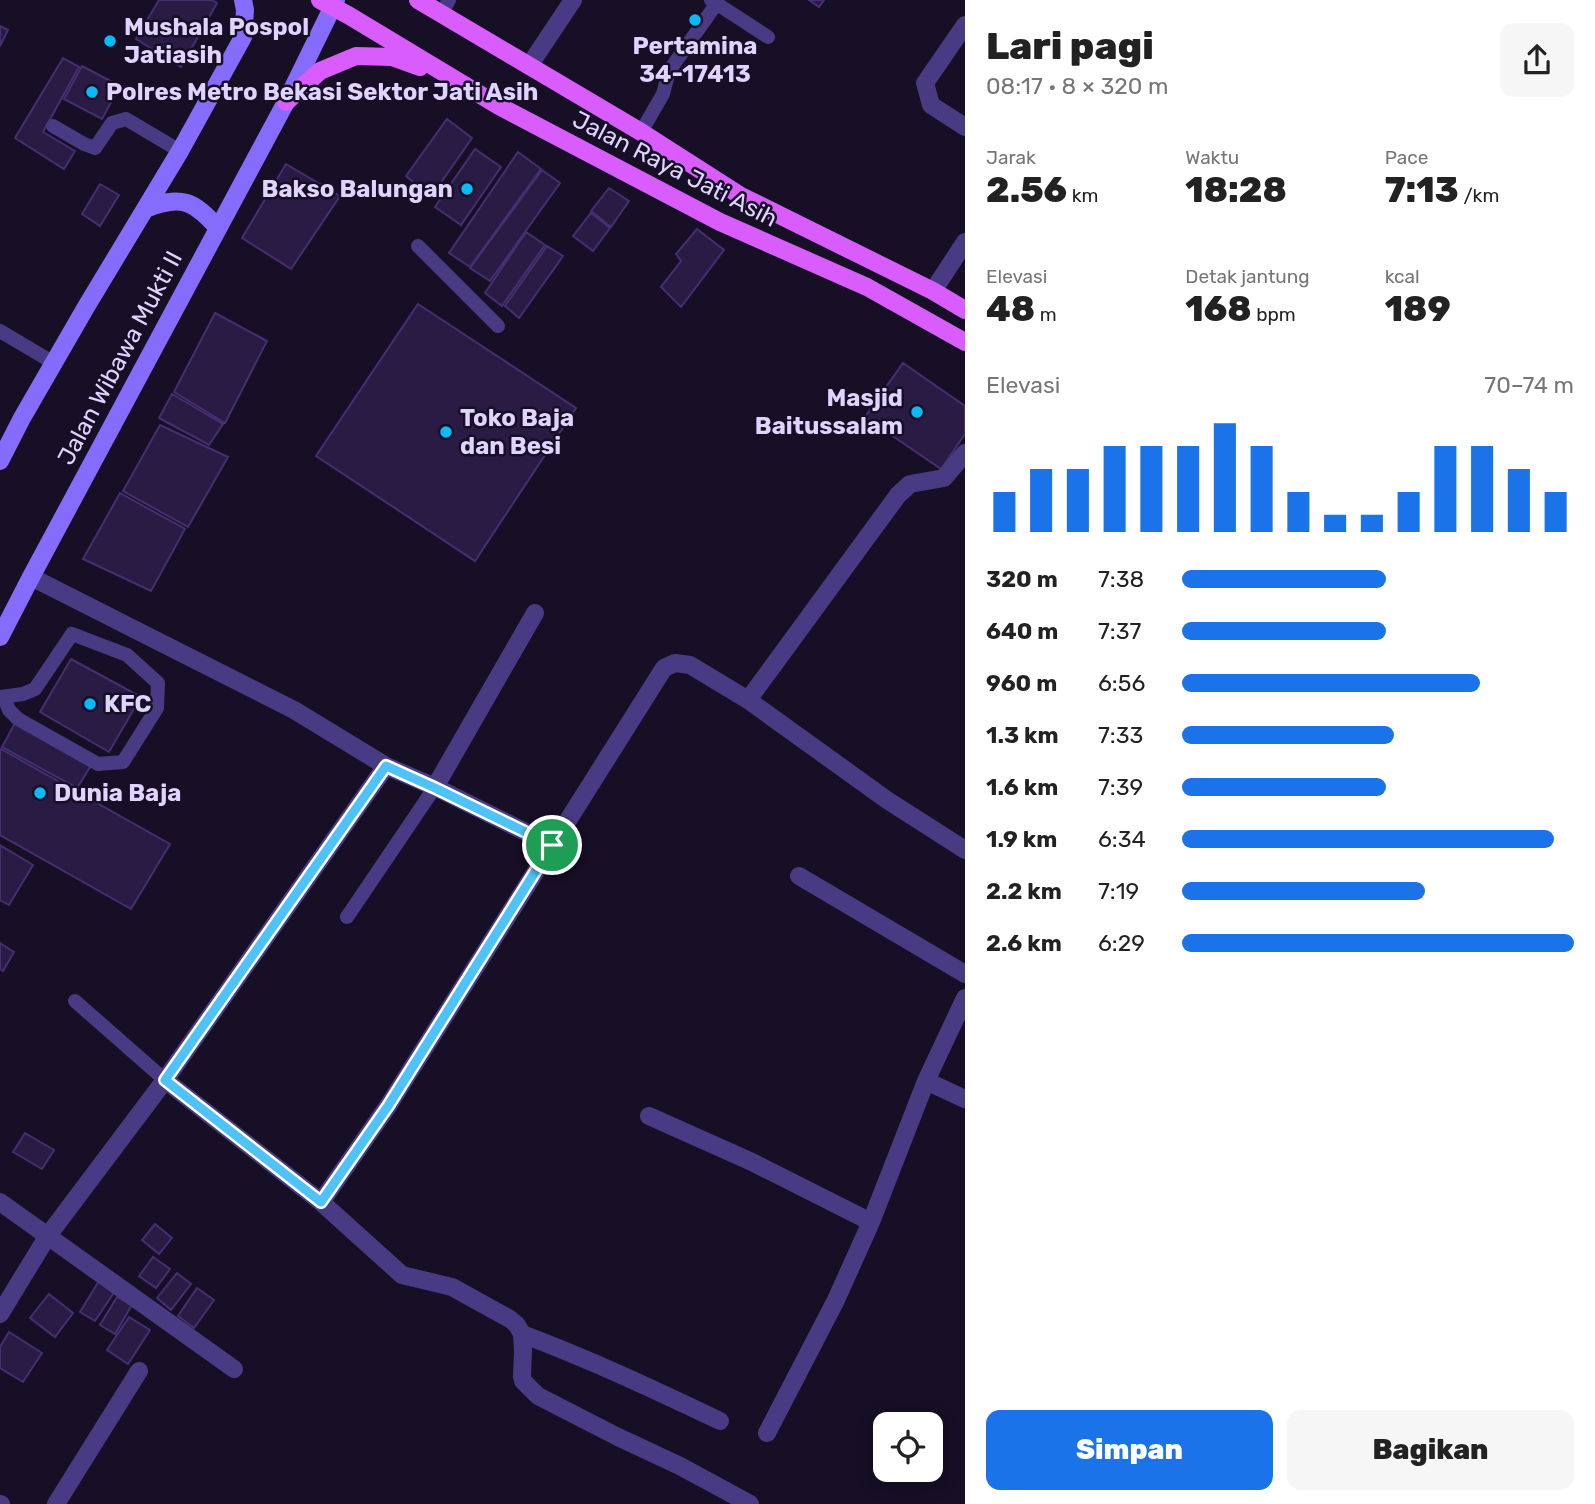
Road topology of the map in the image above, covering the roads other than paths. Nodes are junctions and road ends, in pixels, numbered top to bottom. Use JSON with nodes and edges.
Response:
{"nodes":[{"id":1,"x":243,"y":0,"type":"edge"},
{"id":2,"x":418,"y":0,"type":"edge"},
{"id":3,"x":573,"y":0,"type":"edge"},
{"id":4,"x":714,"y":2,"type":"edge"},
{"id":5,"x":329,"y":3,"type":"edge"},
{"id":6,"x":445,"y":7,"type":"edge"},
{"id":7,"x":965,"y":25,"type":"edge"},
{"id":8,"x":768,"y":37,"type":"dead end"},
{"id":9,"x":528,"y":66,"type":"junction"},
{"id":10,"x":453,"y":78,"type":"junction"},
{"id":11,"x":286,"y":102,"type":"junction"},
{"id":12,"x":53,"y":126,"type":"dead end"},
{"id":13,"x":965,"y":127,"type":"edge"},
{"id":14,"x":641,"y":132,"type":"junction"},
{"id":15,"x":180,"y":151,"type":"junction"},
{"id":16,"x":145,"y":209,"type":"junction"},
{"id":17,"x":218,"y":228,"type":"junction"},
{"id":18,"x":965,"y":242,"type":"edge"},
{"id":19,"x":418,"y":246,"type":"dead end"},
{"id":20,"x":933,"y":291,"type":"junction"},
{"id":21,"x":965,"y":310,"type":"edge"},
{"id":22,"x":498,"y":326,"type":"dead end"},
{"id":23,"x":0,"y":331,"type":"edge"},
{"id":24,"x":965,"y":342,"type":"edge"},
{"id":25,"x":54,"y":363,"type":"junction"},
{"id":26,"x":965,"y":453,"type":"edge"},
{"id":27,"x":0,"y":461,"type":"edge"},
{"id":28,"x":31,"y":577,"type":"junction"},
{"id":29,"x":536,"y":613,"type":"dead end"},
{"id":30,"x":0,"y":637,"type":"edge"},
{"id":31,"x":2,"y":697,"type":"edge"},
{"id":32,"x":748,"y":700,"type":"junction"},
{"id":33,"x":386,"y":766,"type":"junction"},
{"id":34,"x":435,"y":788,"type":"junction"},
{"id":35,"x":552,"y":845,"type":"junction"},
{"id":36,"x":965,"y":850,"type":"edge"},
{"id":37,"x":799,"y":876,"type":"dead end"},
{"id":38,"x":347,"y":918,"type":"dead end"},
{"id":39,"x":965,"y":974,"type":"edge"},
{"id":40,"x":965,"y":998,"type":"edge"},
{"id":41,"x":75,"y":1001,"type":"dead end"},
{"id":42,"x":165,"y":1080,"type":"junction"},
{"id":43,"x":926,"y":1081,"type":"junction"},
{"id":44,"x":965,"y":1100,"type":"edge"},
{"id":45,"x":649,"y":1116,"type":"dead end"},
{"id":46,"x":0,"y":1202,"type":"edge"},
{"id":47,"x":321,"y":1202,"type":"junction"},
{"id":48,"x":871,"y":1222,"type":"junction"},
{"id":49,"x":47,"y":1237,"type":"junction"},
{"id":50,"x":0,"y":1314,"type":"edge"},
{"id":51,"x":522,"y":1334,"type":"junction"},
{"id":52,"x":234,"y":1369,"type":"dead end"},
{"id":53,"x":139,"y":1371,"type":"dead end"},
{"id":54,"x":720,"y":1421,"type":"dead end"},
{"id":55,"x":767,"y":1433,"type":"dead end"},
{"id":56,"x":56,"y":1504,"type":"edge"},
{"id":57,"x":750,"y":1504,"type":"edge"}],
"edges":[{"from":1,"to":15,"type":"main road","name":"Jalan Wibawa Mukti II"},
{"from":2,"to":6,"type":"main road","name":"Jalan Raya Jati Asih"},
{"from":3,"to":9,"type":"street"},
{"from":4,"to":8,"type":"lane"},
{"from":4,"to":14,"type":"lane"},
{"from":5,"to":10,"type":"main road","name":"Jalan Raya Jati Asih"},
{"from":5,"to":11,"type":"main road","name":"Jalan Wibawa Mukti II"},
{"from":6,"to":9,"type":"main road","name":"Jalan Raya Jati Asih"},
{"from":7,"to":13,"type":"street"},
{"from":9,"to":14,"type":"main road","name":"Jalan Raya Jati Asih"},
{"from":10,"to":11,"type":"main road"},
{"from":10,"to":24,"type":"main road","name":"Jalan Raya Jati Asih"},
{"from":11,"to":17,"type":"main road","name":"Jalan Wibawa Mukti II"},
{"from":12,"to":15,"type":"lane"},
{"from":14,"to":20,"type":"main road","name":"Jalan Raya Jati Asih"},
{"from":15,"to":16,"type":"main road","name":"Jalan Wibawa Mukti II"},
{"from":16,"to":17,"type":"main road"},
{"from":16,"to":25,"type":"main road","name":"Jalan Wibawa Mukti II"},
{"from":17,"to":28,"type":"main road","name":"Jalan Wibawa Mukti II"},
{"from":18,"to":20,"type":"street"},
{"from":19,"to":22,"type":"lane"},
{"from":20,"to":21,"type":"main road","name":"Jalan Raya Jati Asih"},
{"from":23,"to":25,"type":"lane"},
{"from":25,"to":27,"type":"main road","name":"Jalan Wibawa Mukti II"},
{"from":26,"to":32,"type":"street"},
{"from":28,"to":30,"type":"main road","name":"Jalan Wibawa Mukti II"},
{"from":28,"to":33,"type":"street"},
{"from":29,"to":34,"type":"street"},
{"from":31,"to":31,"type":"lane"},
{"from":32,"to":35,"type":"street"},
{"from":32,"to":36,"type":"street"},
{"from":33,"to":34,"type":"street"},
{"from":33,"to":42,"type":"street"},
{"from":34,"to":35,"type":"street"},
{"from":34,"to":38,"type":"lane"},
{"from":35,"to":47,"type":"street"},
{"from":37,"to":39,"type":"street"},
{"from":40,"to":43,"type":"street"},
{"from":41,"to":42,"type":"lane"},
{"from":42,"to":47,"type":"street"},
{"from":42,"to":49,"type":"street"},
{"from":43,"to":44,"type":"street"},
{"from":43,"to":48,"type":"street"},
{"from":45,"to":48,"type":"street"},
{"from":46,"to":49,"type":"street"},
{"from":47,"to":51,"type":"street"},
{"from":48,"to":55,"type":"street"},
{"from":49,"to":50,"type":"street"},
{"from":49,"to":52,"type":"street"},
{"from":51,"to":54,"type":"street"},
{"from":51,"to":57,"type":"street"},
{"from":53,"to":56,"type":"street"}]}
